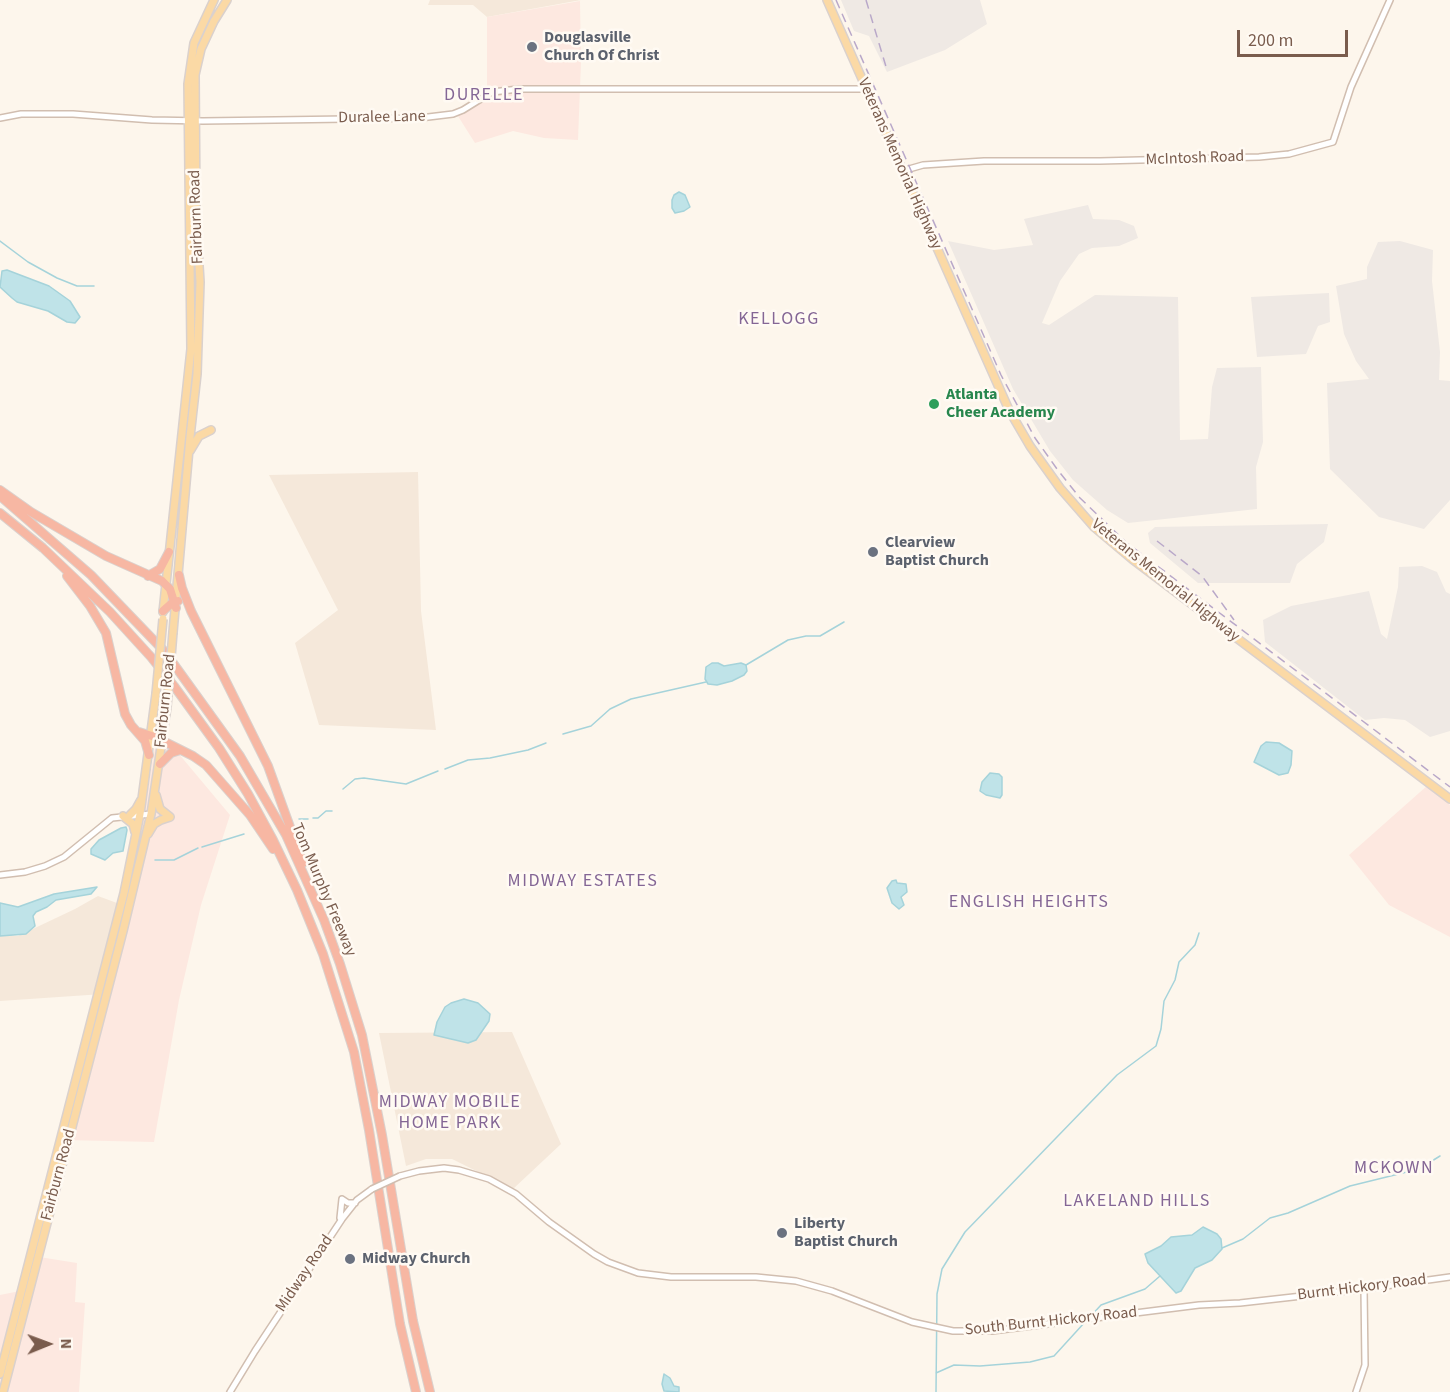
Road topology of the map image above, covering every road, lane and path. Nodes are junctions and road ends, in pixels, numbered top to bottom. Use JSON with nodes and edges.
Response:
{"nodes":[{"id":1,"x":214,"y":0,"type":"edge"},
{"id":2,"x":227,"y":0,"type":"edge"},
{"id":3,"x":827,"y":0,"type":"edge"},
{"id":4,"x":1390,"y":0,"type":"edge"},
{"id":5,"x":867,"y":89,"type":"junction"},
{"id":6,"x":0,"y":118,"type":"edge"},
{"id":7,"x":191,"y":121,"type":"junction"},
{"id":8,"x":902,"y":171,"type":"junction"},
{"id":9,"x":211,"y":430,"type":"dead end"},
{"id":10,"x":188,"y":456,"type":"junction"},
{"id":11,"x":0,"y":490,"type":"edge"},
{"id":12,"x":0,"y":496,"type":"edge"},
{"id":13,"x":0,"y":513,"type":"edge"},
{"id":14,"x":43,"y":548,"type":"junction"},
{"id":15,"x":169,"y":552,"type":"junction"},
{"id":16,"x":179,"y":575,"type":"junction"},
{"id":17,"x":148,"y":576,"type":"junction"},
{"id":18,"x":166,"y":585,"type":"junction"},
{"id":19,"x":176,"y":603,"type":"junction"},
{"id":20,"x":191,"y":611,"type":"junction"},
{"id":21,"x":163,"y":615,"type":"junction"},
{"id":22,"x":138,"y":731,"type":"junction"},
{"id":23,"x":151,"y":735,"type":"junction"},
{"id":24,"x":163,"y":741,"type":"junction"},
{"id":25,"x":180,"y":750,"type":"junction"},
{"id":26,"x":149,"y":755,"type":"junction"},
{"id":27,"x":160,"y":764,"type":"junction"},
{"id":28,"x":155,"y":790,"type":"junction"},
{"id":29,"x":143,"y":795,"type":"junction"},
{"id":30,"x":1450,"y":799,"type":"edge"},
{"id":31,"x":141,"y":814,"type":"junction"},
{"id":32,"x":151,"y":814,"type":"junction"},
{"id":33,"x":126,"y":816,"type":"junction"},
{"id":34,"x":145,"y":839,"type":"junction"},
{"id":35,"x":135,"y":844,"type":"junction"},
{"id":36,"x":0,"y":875,"type":"edge"},
{"id":37,"x":297,"y":890,"type":"junction"},
{"id":38,"x":311,"y":890,"type":"junction"},
{"id":39,"x":94,"y":1008,"type":"junction"},
{"id":40,"x":93,"y":1045,"type":"junction"},
{"id":41,"x":400,"y":1176,"type":"joint"},
{"id":42,"x":355,"y":1203,"type":"junction"},
{"id":43,"x":339,"y":1222,"type":"junction"},
{"id":44,"x":1450,"y":1277,"type":"edge"},
{"id":45,"x":1364,"y":1289,"type":"junction"},
{"id":46,"x":1274,"y":1299,"type":"joint"},
{"id":47,"x":0,"y":1374,"type":"edge"},
{"id":48,"x":3,"y":1392,"type":"edge"},
{"id":49,"x":230,"y":1392,"type":"edge"},
{"id":50,"x":416,"y":1392,"type":"edge"},
{"id":51,"x":430,"y":1392,"type":"edge"},
{"id":52,"x":1356,"y":1392,"type":"edge"}],
"edges":[{"from":1,"to":7,"type":"main road","name":"Fairburn Road"},
{"from":2,"to":7,"type":"main road","name":"Fairburn Road"},
{"from":3,"to":5,"type":"main road","name":"Veterans Memorial Highway"},
{"from":4,"to":8,"type":"street","name":"McIntosh Road"},
{"from":5,"to":7,"type":"street","name":"Duralee Lane"},
{"from":5,"to":8,"type":"main road","name":"Veterans Memorial Highway"},
{"from":6,"to":7,"type":"street","name":"Duralee Lane"},
{"from":7,"to":10,"type":"main road","name":"Fairburn Road"},
{"from":7,"to":15,"type":"main road","name":"Fairburn Road"},
{"from":8,"to":30,"type":"main road","name":"Veterans Memorial Highway"},
{"from":9,"to":10,"type":"main road"},
{"from":10,"to":16,"type":"main road","name":"Fairburn Road"},
{"from":11,"to":17,"type":"highway"},
{"from":12,"to":38,"type":"highway","name":"Tom Murphy Freeway"},
{"from":13,"to":14,"type":"highway","name":"Tom Murphy Freeway"},
{"from":14,"to":22,"type":"highway"},
{"from":14,"to":37,"type":"highway","name":"Tom Murphy Freeway"},
{"from":15,"to":17,"type":"highway"},
{"from":15,"to":18,"type":"main road","name":"Fairburn Road"},
{"from":16,"to":19,"type":"main road","name":"Fairburn Road"},
{"from":16,"to":20,"type":"highway"},
{"from":17,"to":18,"type":"highway"},
{"from":18,"to":19,"type":"highway"},
{"from":18,"to":21,"type":"main road","name":"Fairburn Road"},
{"from":19,"to":20,"type":"highway"},
{"from":19,"to":21,"type":"highway"},
{"from":19,"to":24,"type":"main road","name":"Fairburn Road","bridge":true},
{"from":20,"to":38,"type":"highway"},
{"from":21,"to":23,"type":"main road","name":"Fairburn Road","bridge":true},
{"from":22,"to":23,"type":"highway"},
{"from":22,"to":26,"type":"highway"},
{"from":23,"to":24,"type":"highway"},
{"from":23,"to":26,"type":"main road","name":"Fairburn Road"},
{"from":24,"to":25,"type":"highway"},
{"from":24,"to":27,"type":"main road","name":"Fairburn Road"},
{"from":25,"to":27,"type":"highway"},
{"from":25,"to":37,"type":"highway"},
{"from":26,"to":29,"type":"main road","name":"Fairburn Road"},
{"from":27,"to":28,"type":"main road","name":"Fairburn Road"},
{"from":28,"to":32,"type":"main road","name":"Fairburn Road"},
{"from":28,"to":34,"type":"main road"},
{"from":29,"to":31,"type":"main road","name":"Fairburn Road"},
{"from":29,"to":33,"type":"main road"},
{"from":31,"to":32,"type":"street"},
{"from":31,"to":33,"type":"street"},
{"from":31,"to":35,"type":"main road","name":"Fairburn Road"},
{"from":32,"to":34,"type":"main road","name":"Fairburn Road"},
{"from":33,"to":35,"type":"main road"},
{"from":33,"to":36,"type":"street"},
{"from":34,"to":40,"type":"main road","name":"Fairburn Road"},
{"from":35,"to":39,"type":"main road","name":"Fairburn Road"},
{"from":37,"to":50,"type":"highway","name":"Tom Murphy Freeway"},
{"from":38,"to":51,"type":"highway","name":"Tom Murphy Freeway"},
{"from":39,"to":40,"type":"main road"},
{"from":39,"to":47,"type":"main road","name":"Fairburn Road"},
{"from":40,"to":48,"type":"main road","name":"Fairburn Road"},
{"from":41,"to":42,"type":"street","name":"Midway Road","bridge":true},
{"from":41,"to":46,"type":"street","name":"South Burnt Hickory Road"},
{"from":42,"to":43,"type":"street","name":"Midway Road"},
{"from":42,"to":43,"type":"street"},
{"from":43,"to":49,"type":"street","name":"Midway Road"},
{"from":44,"to":45,"type":"street","name":"Burnt Hickory Road"},
{"from":45,"to":46,"type":"street","name":"Burnt Hickory Road"},
{"from":45,"to":52,"type":"street"}]}
